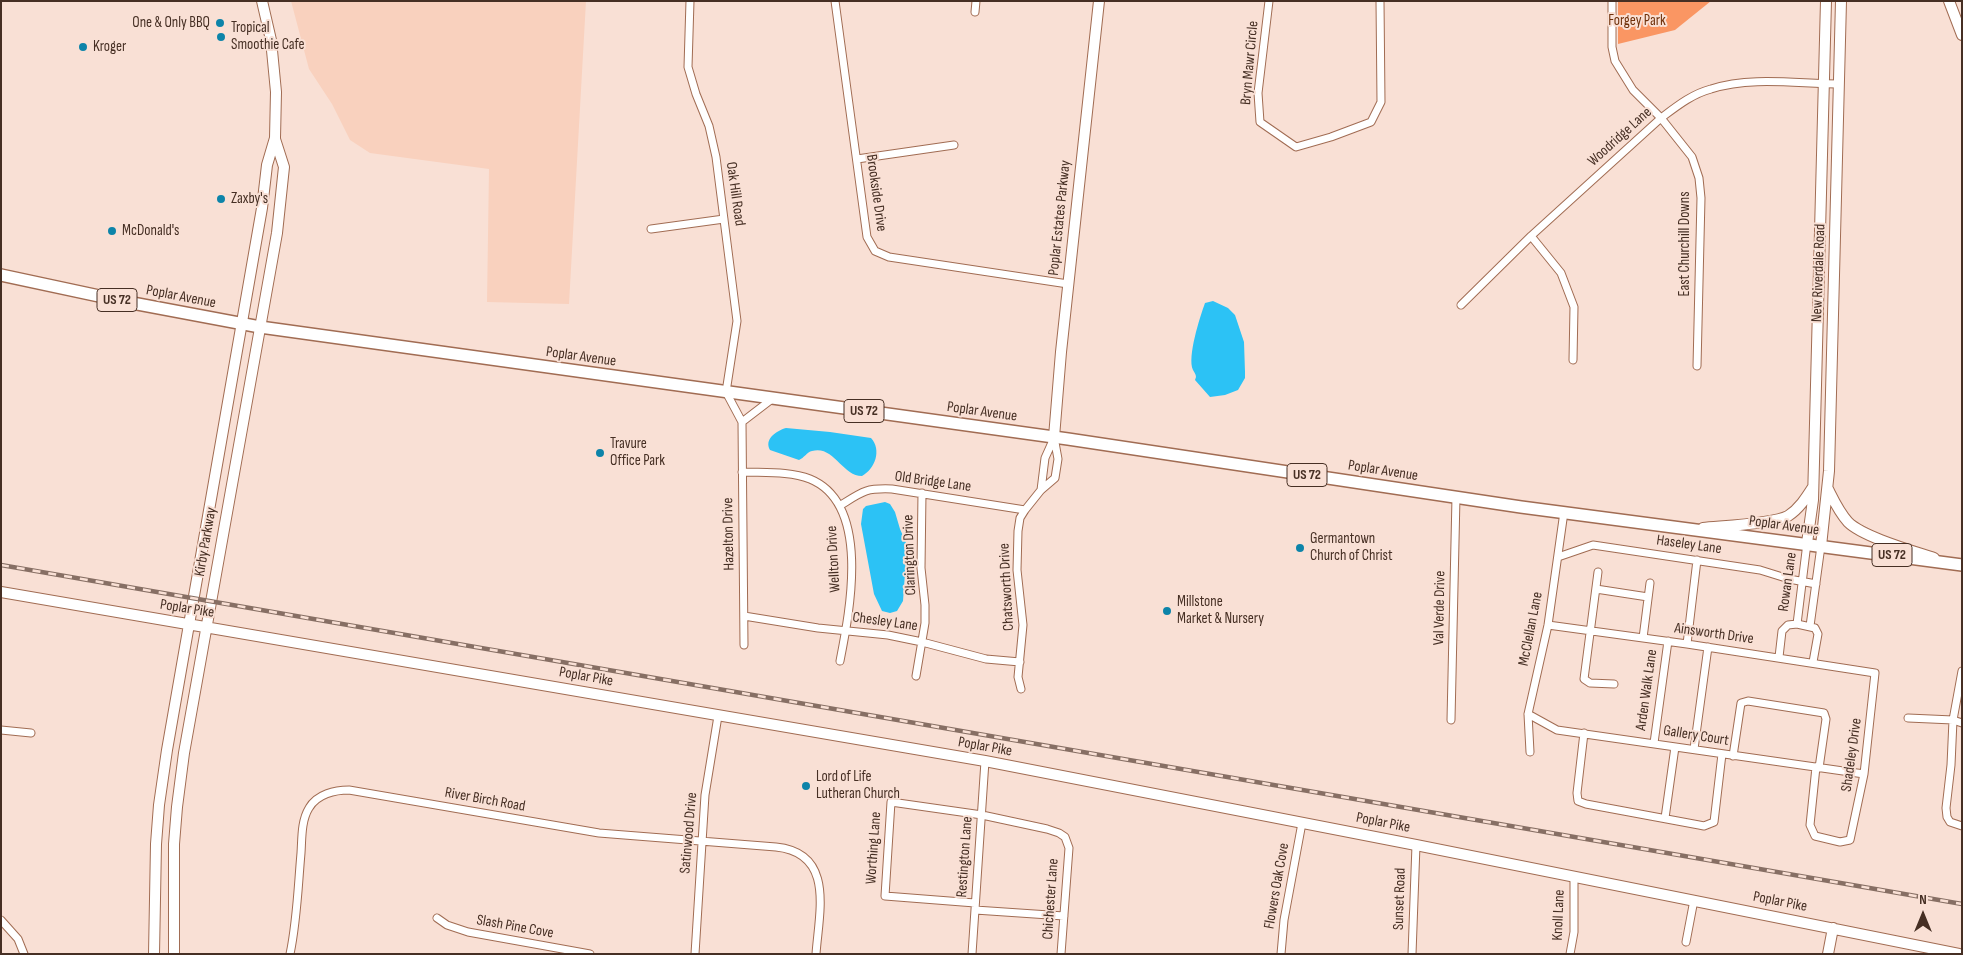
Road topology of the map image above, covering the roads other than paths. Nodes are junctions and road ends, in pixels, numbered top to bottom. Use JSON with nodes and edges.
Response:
{"nodes":[{"id":1,"x":262,"y":1,"type":"edge"},
{"id":2,"x":690,"y":1,"type":"edge"},
{"id":3,"x":835,"y":1,"type":"edge"},
{"id":4,"x":976,"y":1,"type":"edge"},
{"id":5,"x":1099,"y":1,"type":"edge"},
{"id":6,"x":1269,"y":1,"type":"edge"},
{"id":7,"x":1380,"y":1,"type":"edge"},
{"id":8,"x":1612,"y":1,"type":"edge"},
{"id":9,"x":1826,"y":1,"type":"edge"},
{"id":10,"x":1841,"y":1,"type":"edge"},
{"id":11,"x":1949,"y":1,"type":"edge"},
{"id":12,"x":975,"y":12,"type":"dead end"},
{"id":13,"x":1962,"y":34,"type":"edge"},
{"id":14,"x":1824,"y":84,"type":"junction"},
{"id":15,"x":1839,"y":84,"type":"junction"},
{"id":16,"x":1661,"y":118,"type":"junction"},
{"id":17,"x":275,"y":138,"type":"junction"},
{"id":18,"x":954,"y":144,"type":"dead end"},
{"id":19,"x":857,"y":159,"type":"junction"},
{"id":20,"x":724,"y":219,"type":"junction"},
{"id":21,"x":651,"y":229,"type":"dead end"},
{"id":22,"x":1531,"y":236,"type":"junction"},
{"id":23,"x":1,"y":275,"type":"edge"},
{"id":24,"x":1068,"y":284,"type":"junction"},
{"id":25,"x":1461,"y":305,"type":"dead end"},
{"id":26,"x":241,"y":324,"type":"junction"},
{"id":27,"x":260,"y":327,"type":"junction"},
{"id":28,"x":1573,"y":360,"type":"dead end"},
{"id":29,"x":1697,"y":366,"type":"dead end"},
{"id":30,"x":726,"y":392,"type":"junction"},
{"id":31,"x":772,"y":399,"type":"junction"},
{"id":32,"x":742,"y":422,"type":"junction"},
{"id":33,"x":1054,"y":438,"type":"junction"},
{"id":34,"x":742,"y":472,"type":"junction"},
{"id":35,"x":1814,"y":486,"type":"junction"},
{"id":36,"x":1828,"y":487,"type":"junction"},
{"id":37,"x":1040,"y":491,"type":"junction"},
{"id":38,"x":922,"y":493,"type":"junction"},
{"id":39,"x":1456,"y":497,"type":"junction"},
{"id":40,"x":841,"y":505,"type":"junction"},
{"id":41,"x":1025,"y":510,"type":"junction"},
{"id":42,"x":1564,"y":512,"type":"junction"},
{"id":43,"x":1696,"y":529,"type":"junction"},
{"id":44,"x":1808,"y":544,"type":"junction"},
{"id":45,"x":1821,"y":546,"type":"junction"},
{"id":46,"x":1558,"y":557,"type":"junction"},
{"id":47,"x":1697,"y":560,"type":"junction"},
{"id":48,"x":1947,"y":563,"type":"junction"},
{"id":49,"x":1962,"y":565,"type":"edge"},
{"id":50,"x":1598,"y":572,"type":"dead end"},
{"id":51,"x":1803,"y":582,"type":"junction"},
{"id":52,"x":1650,"y":583,"type":"dead end"},
{"id":53,"x":1816,"y":584,"type":"junction"},
{"id":54,"x":1596,"y":589,"type":"junction"},
{"id":55,"x":1,"y":592,"type":"edge"},
{"id":56,"x":1648,"y":597,"type":"junction"},
{"id":57,"x":744,"y":616,"type":"junction"},
{"id":58,"x":1797,"y":624,"type":"junction"},
{"id":59,"x":190,"y":625,"type":"junction"},
{"id":60,"x":1548,"y":625,"type":"junction"},
{"id":61,"x":1810,"y":626,"type":"junction"},
{"id":62,"x":207,"y":627,"type":"junction"},
{"id":63,"x":846,"y":630,"type":"junction"},
{"id":64,"x":1590,"y":630,"type":"junction"},
{"id":65,"x":1643,"y":638,"type":"junction"},
{"id":66,"x":1668,"y":641,"type":"junction"},
{"id":67,"x":922,"y":642,"type":"junction"},
{"id":68,"x":1687,"y":644,"type":"junction"},
{"id":69,"x":744,"y":645,"type":"dead end"},
{"id":70,"x":1708,"y":647,"type":"junction"},
{"id":71,"x":1778,"y":658,"type":"junction"},
{"id":72,"x":840,"y":661,"type":"dead end"},
{"id":73,"x":1020,"y":662,"type":"junction"},
{"id":74,"x":1813,"y":662,"type":"junction"},
{"id":75,"x":1962,"y":671,"type":"edge"},
{"id":76,"x":1875,"y":673,"type":"joint"},
{"id":77,"x":916,"y":676,"type":"dead end"},
{"id":78,"x":1614,"y":684,"type":"dead end"},
{"id":79,"x":1021,"y":689,"type":"dead end"},
{"id":80,"x":1528,"y":714,"type":"junction"},
{"id":81,"x":718,"y":716,"type":"junction"},
{"id":82,"x":1908,"y":718,"type":"dead end"},
{"id":83,"x":1451,"y":720,"type":"dead end"},
{"id":84,"x":1952,"y":720,"type":"junction"},
{"id":85,"x":1962,"y":723,"type":"edge"},
{"id":86,"x":1,"y":730,"type":"edge"},
{"id":87,"x":31,"y":732,"type":"dead end"},
{"id":88,"x":1584,"y":733,"type":"junction"},
{"id":89,"x":1654,"y":743,"type":"junction"},
{"id":90,"x":1675,"y":746,"type":"junction"},
{"id":91,"x":1694,"y":749,"type":"junction"},
{"id":92,"x":1530,"y":752,"type":"dead end"},
{"id":93,"x":1722,"y":754,"type":"junction"},
{"id":94,"x":1733,"y":756,"type":"junction"},
{"id":95,"x":985,"y":762,"type":"junction"},
{"id":96,"x":1817,"y":767,"type":"junction"},
{"id":97,"x":1864,"y":774,"type":"junction"},
{"id":98,"x":891,"y":802,"type":"joint"},
{"id":99,"x":982,"y":815,"type":"junction"},
{"id":100,"x":1665,"y":818,"type":"junction"},
{"id":101,"x":1302,"y":823,"type":"junction"},
{"id":102,"x":1962,"y":826,"type":"edge"},
{"id":103,"x":701,"y":842,"type":"junction"},
{"id":104,"x":1416,"y":845,"type":"junction"},
{"id":105,"x":1574,"y":877,"type":"junction"},
{"id":106,"x":1694,"y":900,"type":"junction"},
{"id":107,"x":975,"y":906,"type":"junction"},
{"id":108,"x":1064,"y":916,"type":"junction"},
{"id":109,"x":437,"y":918,"type":"dead end"},
{"id":110,"x":1,"y":920,"type":"edge"},
{"id":111,"x":1833,"y":928,"type":"junction"},
{"id":112,"x":1686,"y":942,"type":"dead end"},
{"id":113,"x":24,"y":954,"type":"edge"},
{"id":114,"x":154,"y":954,"type":"edge"},
{"id":115,"x":174,"y":954,"type":"edge"},
{"id":116,"x":290,"y":954,"type":"edge"},
{"id":117,"x":590,"y":954,"type":"edge"},
{"id":118,"x":694,"y":954,"type":"edge"},
{"id":119,"x":816,"y":954,"type":"edge"},
{"id":120,"x":972,"y":954,"type":"edge"},
{"id":121,"x":1061,"y":954,"type":"edge"},
{"id":122,"x":1281,"y":954,"type":"edge"},
{"id":123,"x":1412,"y":954,"type":"edge"},
{"id":124,"x":1570,"y":954,"type":"edge"},
{"id":125,"x":1828,"y":954,"type":"edge"},
{"id":126,"x":1959,"y":954,"type":"edge"}],
"edges":[{"from":1,"to":17,"type":"main road","name":"Kirby Parkway"},
{"from":2,"to":20,"type":"street","name":"Oak Hill Road"},
{"from":3,"to":19,"type":"street","name":"Brookside Drive"},
{"from":4,"to":12,"type":"street"},
{"from":5,"to":24,"type":"main road","name":"Poplar Estates Parkway"},
{"from":6,"to":7,"type":"street","name":"Bryn Mawr Circle"},
{"from":8,"to":16,"type":"street","name":"East Churchill Downs"},
{"from":9,"to":14,"type":"main road","name":"New Riverdale Road"},
{"from":10,"to":15,"type":"main road","name":"New Riverdale Road"},
{"from":11,"to":13,"type":"main road"},
{"from":14,"to":15,"type":"street","name":"Woodridge Lane"},
{"from":14,"to":16,"type":"street","name":"Woodridge Lane"},
{"from":14,"to":35,"type":"main road","name":"New Riverdale Road"},
{"from":15,"to":36,"type":"main road","name":"New Riverdale Road"},
{"from":16,"to":22,"type":"street","name":"Woodridge Lane"},
{"from":16,"to":29,"type":"street","name":"East Churchill Downs"},
{"from":17,"to":26,"type":"main road","name":"Kirby Parkway"},
{"from":17,"to":27,"type":"main road","name":"Kirby Parkway"},
{"from":18,"to":19,"type":"street"},
{"from":19,"to":24,"type":"street","name":"Brookside Drive"},
{"from":20,"to":21,"type":"street"},
{"from":20,"to":30,"type":"street","name":"Oak Hill Road"},
{"from":22,"to":25,"type":"street","name":"Woodridge Lane"},
{"from":22,"to":28,"type":"street"},
{"from":23,"to":26,"type":"main road","name":"Poplar Avenue","number":"US 72"},
{"from":24,"to":33,"type":"main road","name":"Poplar Estates Parkway"},
{"from":26,"to":27,"type":"main road","name":"Poplar Avenue","number":"US 72"},
{"from":26,"to":59,"type":"main road","name":"Kirby Parkway"},
{"from":27,"to":30,"type":"main road","name":"Poplar Avenue","number":"US 72"},
{"from":27,"to":62,"type":"main road","name":"Kirby Parkway"},
{"from":30,"to":31,"type":"main road","name":"Poplar Avenue","number":"US 72"},
{"from":30,"to":32,"type":"street","name":"Hazelton Drive"},
{"from":31,"to":32,"type":"street"},
{"from":31,"to":33,"type":"main road","name":"Poplar Avenue","number":"US 72"},
{"from":32,"to":34,"type":"street","name":"Hazelton Drive"},
{"from":33,"to":37,"type":"street","name":"Chatsworth Drive"},
{"from":33,"to":37,"type":"street","name":"Chatsworth Drive"},
{"from":33,"to":39,"type":"main road","name":"Poplar Avenue","number":"US 72"},
{"from":34,"to":40,"type":"street","name":"Wellton Drive"},
{"from":34,"to":57,"type":"street","name":"Hazelton Drive"},
{"from":35,"to":43,"type":"main road"},
{"from":35,"to":44,"type":"main road","name":"New Riverdale Road"},
{"from":36,"to":45,"type":"main road","name":"New Riverdale Road"},
{"from":36,"to":48,"type":"main road"},
{"from":37,"to":41,"type":"street","name":"Chatsworth Drive"},
{"from":38,"to":40,"type":"street","name":"Old Bridge Lane"},
{"from":38,"to":41,"type":"street","name":"Old Bridge Lane"},
{"from":38,"to":67,"type":"street","name":"Clarington Drive"},
{"from":39,"to":42,"type":"main road","name":"Poplar Avenue","number":"US 72"},
{"from":39,"to":83,"type":"street","name":"Val Verde Drive"},
{"from":40,"to":63,"type":"street","name":"Wellton Drive"},
{"from":41,"to":73,"type":"street","name":"Chatsworth Drive"},
{"from":42,"to":43,"type":"main road","name":"Poplar Avenue","number":"US 72"},
{"from":42,"to":46,"type":"street","name":"McClellan Lane"},
{"from":43,"to":44,"type":"main road","name":"Poplar Avenue","number":"US 72"},
{"from":44,"to":45,"type":"main road","name":"Poplar Avenue","number":"US 72"},
{"from":44,"to":51,"type":"street","name":"Rowan Lane"},
{"from":45,"to":48,"type":"main road","name":"Poplar Avenue","number":"US 72"},
{"from":45,"to":53,"type":"street","name":"Rowan Lane"},
{"from":46,"to":47,"type":"street","name":"Haseley Lane"},
{"from":46,"to":60,"type":"street","name":"McClellan Lane"},
{"from":47,"to":51,"type":"street","name":"Haseley Lane"},
{"from":47,"to":68,"type":"street"},
{"from":48,"to":49,"type":"main road","name":"Poplar Avenue","number":"US 72"},
{"from":50,"to":54,"type":"street"},
{"from":51,"to":53,"type":"street","name":"Haseley Lane"},
{"from":51,"to":58,"type":"street","name":"Rowan Lane"},
{"from":52,"to":56,"type":"street"},
{"from":53,"to":61,"type":"street","name":"Rowan Lane"},
{"from":54,"to":56,"type":"street"},
{"from":54,"to":64,"type":"street"},
{"from":55,"to":59,"type":"main road","name":"Poplar Pike"},
{"from":56,"to":65,"type":"street"},
{"from":57,"to":63,"type":"street","name":"Chesley Lane"},
{"from":57,"to":69,"type":"street","name":"Hazelton Drive"},
{"from":58,"to":61,"type":"street","name":"Rowan Lane"},
{"from":58,"to":71,"type":"street","name":"Rowan Lane"},
{"from":59,"to":62,"type":"main road","name":"Poplar Pike"},
{"from":59,"to":114,"type":"main road","name":"Kirby Parkway"},
{"from":60,"to":64,"type":"street","name":"Ainsworth Drive"},
{"from":60,"to":80,"type":"street","name":"McClellan Lane"},
{"from":61,"to":74,"type":"street","name":"Rowan Lane"},
{"from":62,"to":81,"type":"main road","name":"Poplar Pike"},
{"from":62,"to":115,"type":"main road","name":"Kirby Parkway"},
{"from":63,"to":67,"type":"street","name":"Chesley Lane"},
{"from":63,"to":72,"type":"street","name":"Wellton Drive"},
{"from":64,"to":65,"type":"street","name":"Ainsworth Drive"},
{"from":64,"to":78,"type":"street"},
{"from":65,"to":66,"type":"street","name":"Ainsworth Drive"},
{"from":66,"to":68,"type":"street","name":"Ainsworth Drive"},
{"from":66,"to":89,"type":"street","name":"Arden Walk Lane"},
{"from":67,"to":73,"type":"street","name":"Chesley Lane"},
{"from":67,"to":77,"type":"street","name":"Clarington Drive"},
{"from":68,"to":70,"type":"street","name":"Ainsworth Drive"},
{"from":70,"to":71,"type":"street","name":"Ainsworth Drive"},
{"from":70,"to":91,"type":"street"},
{"from":71,"to":74,"type":"street","name":"Ainsworth Drive"},
{"from":73,"to":79,"type":"street","name":"Chatsworth Drive"},
{"from":74,"to":76,"type":"street","name":"Ainsworth Drive"},
{"from":75,"to":84,"type":"street"},
{"from":76,"to":97,"type":"street","name":"Shadeley Drive"},
{"from":80,"to":88,"type":"street","name":"Gallery Court"},
{"from":80,"to":92,"type":"street","name":"McClellan Lane"},
{"from":81,"to":95,"type":"main road","name":"Poplar Pike"},
{"from":81,"to":103,"type":"street","name":"Satinwood Drive"},
{"from":82,"to":84,"type":"street"},
{"from":84,"to":85,"type":"street"},
{"from":84,"to":102,"type":"street"},
{"from":86,"to":87,"type":"street"},
{"from":88,"to":89,"type":"street","name":"Gallery Court"},
{"from":88,"to":100,"type":"street"},
{"from":89,"to":90,"type":"street","name":"Gallery Court"},
{"from":90,"to":91,"type":"street","name":"Gallery Court"},
{"from":90,"to":100,"type":"street"},
{"from":91,"to":93,"type":"street","name":"Gallery Court"},
{"from":93,"to":94,"type":"street","name":"Gallery Court"},
{"from":93,"to":100,"type":"street"},
{"from":94,"to":96,"type":"street","name":"Gallery Court"},
{"from":94,"to":96,"type":"street"},
{"from":95,"to":99,"type":"street","name":"Restington Lane"},
{"from":95,"to":101,"type":"main road","name":"Poplar Pike"},
{"from":96,"to":97,"type":"street","name":"Gallery Court"},
{"from":96,"to":97,"type":"street","name":"Shadeley Drive"},
{"from":98,"to":99,"type":"street","name":"Chichester Lane"},
{"from":98,"to":107,"type":"street","name":"Worthing Lane"},
{"from":99,"to":107,"type":"street","name":"Restington Lane"},
{"from":99,"to":108,"type":"street","name":"Chichester Lane"},
{"from":101,"to":104,"type":"main road","name":"Poplar Pike"},
{"from":101,"to":122,"type":"street","name":"Flowers Oak Cove"},
{"from":103,"to":116,"type":"street","name":"River Birch Road"},
{"from":103,"to":118,"type":"street","name":"Satinwood Drive"},
{"from":103,"to":119,"type":"street","name":"River Birch Road"},
{"from":104,"to":105,"type":"main road","name":"Poplar Pike"},
{"from":104,"to":123,"type":"street","name":"Sunset Road"},
{"from":105,"to":106,"type":"main road","name":"Poplar Pike"},
{"from":105,"to":124,"type":"street","name":"Knoll Lane"},
{"from":106,"to":111,"type":"main road","name":"Poplar Pike"},
{"from":106,"to":112,"type":"street"},
{"from":107,"to":108,"type":"street"},
{"from":107,"to":120,"type":"street","name":"Restington Lane"},
{"from":108,"to":121,"type":"street","name":"Chichester Lane"},
{"from":109,"to":117,"type":"street","name":"Slash Pine Cove"},
{"from":110,"to":113,"type":"street"},
{"from":111,"to":125,"type":"main road"},
{"from":111,"to":126,"type":"main road","name":"Poplar Pike"}]}
